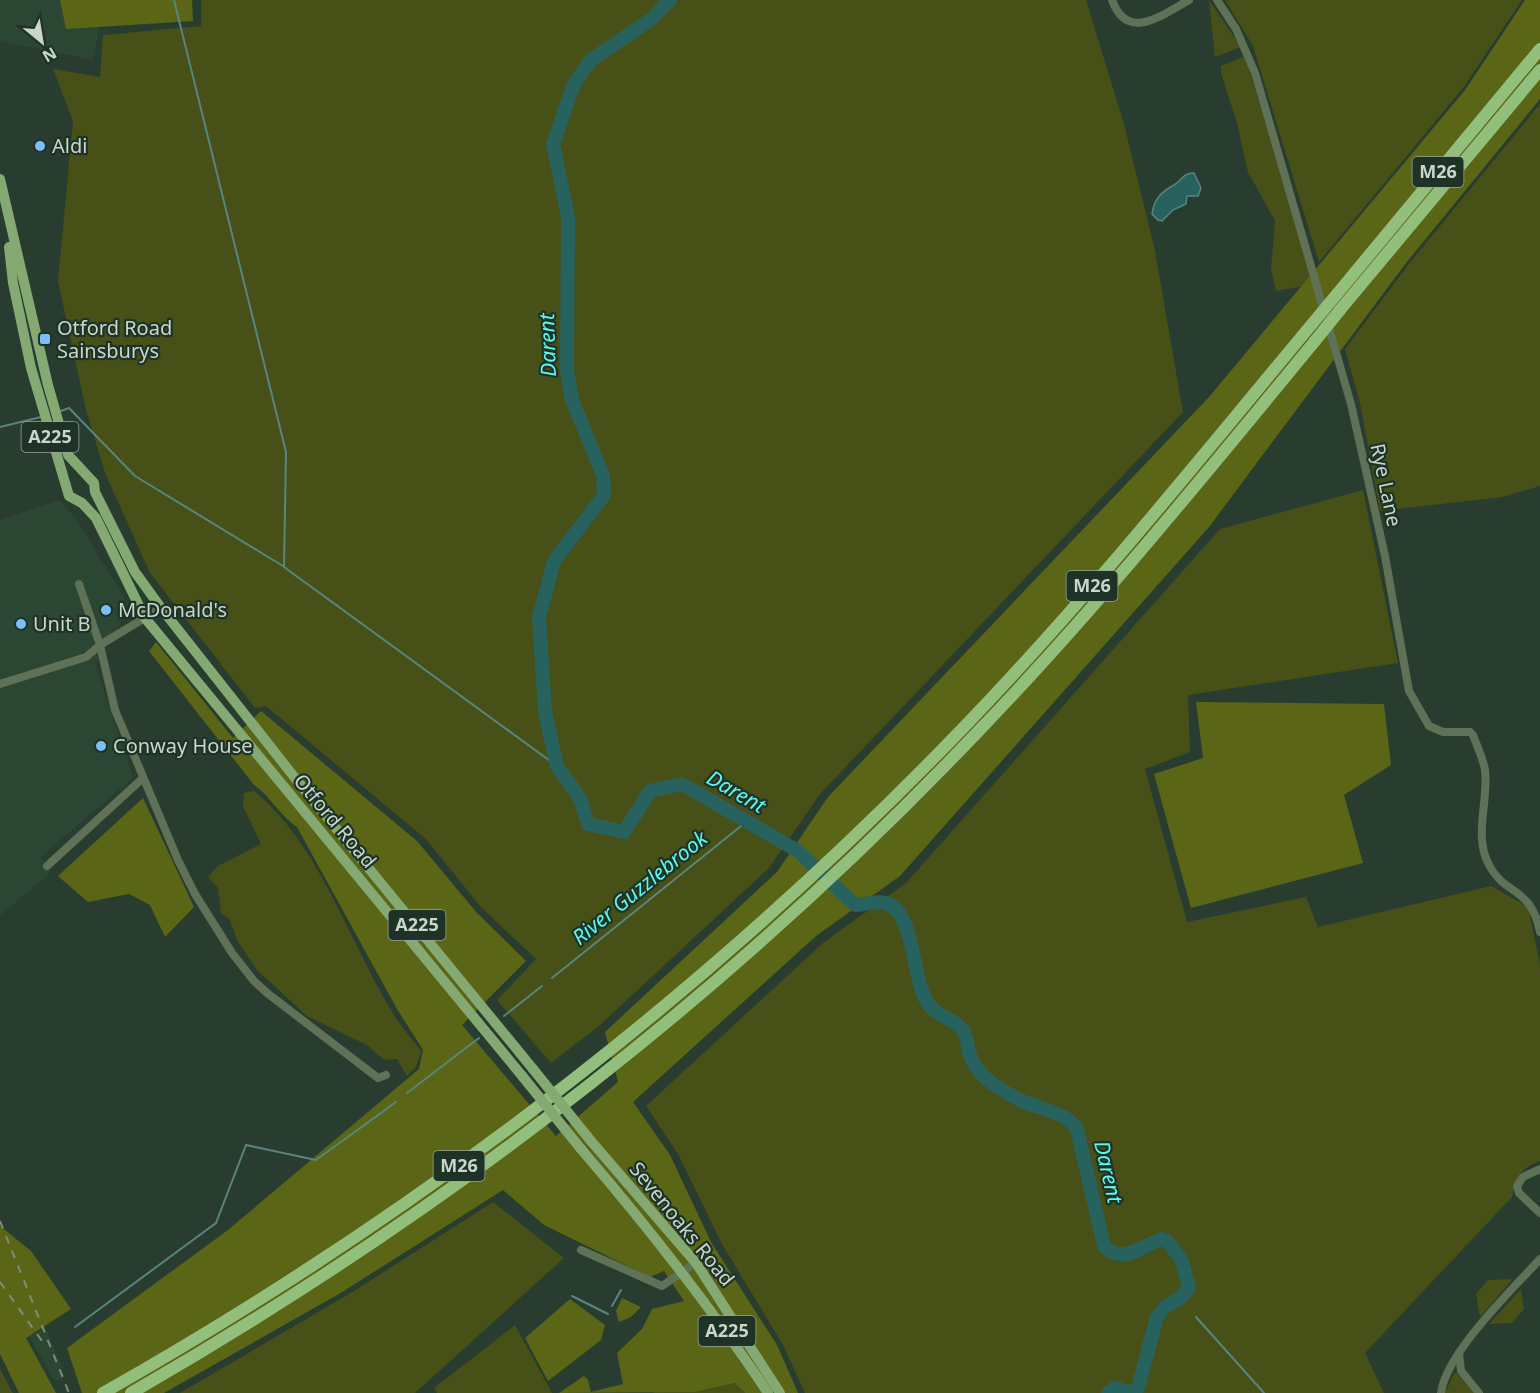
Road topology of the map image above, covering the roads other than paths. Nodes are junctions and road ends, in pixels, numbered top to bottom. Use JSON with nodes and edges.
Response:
{"nodes":[{"id":1,"x":1112,"y":0,"type":"edge"},
{"id":2,"x":1189,"y":0,"type":"edge"},
{"id":3,"x":1217,"y":0,"type":"edge"},
{"id":4,"x":1540,"y":50,"type":"edge"},
{"id":5,"x":1540,"y":70,"type":"edge"},
{"id":6,"x":0,"y":179,"type":"edge"},
{"id":7,"x":2,"y":198,"type":"edge"},
{"id":8,"x":87,"y":475,"type":"junction"},
{"id":9,"x":67,"y":488,"type":"junction"},
{"id":10,"x":95,"y":492,"type":"junction"},
{"id":11,"x":82,"y":503,"type":"junction"},
{"id":12,"x":79,"y":584,"type":"dead end"},
{"id":13,"x":161,"y":608,"type":"junction"},
{"id":14,"x":146,"y":618,"type":"junction"},
{"id":15,"x":100,"y":645,"type":"junction"},
{"id":16,"x":0,"y":684,"type":"edge"},
{"id":17,"x":143,"y":778,"type":"junction"},
{"id":18,"x":48,"y":866,"type":"dead end"},
{"id":19,"x":1540,"y":932,"type":"edge"},
{"id":20,"x":386,"y":1075,"type":"dead end"},
{"id":21,"x":591,"y":1141,"type":"joint"},
{"id":22,"x":581,"y":1149,"type":"joint"},
{"id":23,"x":1540,"y":1169,"type":"edge"},
{"id":24,"x":1540,"y":1213,"type":"edge"},
{"id":25,"x":581,"y":1250,"type":"dead end"},
{"id":26,"x":1540,"y":1259,"type":"edge"},
{"id":27,"x":696,"y":1263,"type":"junction"},
{"id":28,"x":682,"y":1272,"type":"junction"},
{"id":29,"x":1459,"y":1353,"type":"junction"},
{"id":30,"x":103,"y":1393,"type":"edge"},
{"id":31,"x":130,"y":1393,"type":"edge"},
{"id":32,"x":768,"y":1393,"type":"edge"},
{"id":33,"x":780,"y":1393,"type":"edge"},
{"id":34,"x":1440,"y":1393,"type":"edge"},
{"id":35,"x":1479,"y":1393,"type":"edge"}],
"edges":[{"from":1,"to":2,"type":"street"},
{"from":3,"to":19,"type":"street","name":"Rye Lane"},
{"from":4,"to":30,"type":"highway","number":"M26","bridge":true},
{"from":5,"to":31,"type":"highway","number":"M26","bridge":true},
{"from":6,"to":7,"type":"main road","name":"Otford Road","number":"A225"},
{"from":7,"to":8,"type":"main road","name":"Otford Road","number":"A225"},
{"from":7,"to":9,"type":"main road","name":"Otford Road","number":"A225"},
{"from":8,"to":9,"type":"main road","number":"A225"},
{"from":8,"to":10,"type":"main road","name":"Otford Road","number":"A225"},
{"from":9,"to":11,"type":"main road","name":"Otford Road","number":"A225"},
{"from":10,"to":11,"type":"main road"},
{"from":10,"to":13,"type":"main road","name":"Otford Road","number":"A225"},
{"from":11,"to":14,"type":"main road","name":"Otford Road","number":"A225"},
{"from":12,"to":15,"type":"street"},
{"from":13,"to":14,"type":"street"},
{"from":13,"to":21,"type":"main road","name":"Otford Road","number":"A225","bridge":true},
{"from":14,"to":15,"type":"street"},
{"from":14,"to":22,"type":"main road","name":"Otford Road","number":"A225","bridge":true},
{"from":15,"to":16,"type":"street"},
{"from":15,"to":17,"type":"street"},
{"from":17,"to":18,"type":"street"},
{"from":17,"to":20,"type":"street"},
{"from":21,"to":27,"type":"main road","name":"Sevenoaks Road","number":"A225"},
{"from":22,"to":28,"type":"main road","name":"Sevenoaks Road","number":"A225"},
{"from":23,"to":24,"type":"street"},
{"from":25,"to":28,"type":"street"},
{"from":26,"to":29,"type":"street"},
{"from":27,"to":28,"type":"street"},
{"from":27,"to":33,"type":"main road","name":"Sevenoaks Road","number":"A225"},
{"from":28,"to":32,"type":"main road","name":"Sevenoaks Road","number":"A225"},
{"from":29,"to":34,"type":"street"},
{"from":29,"to":35,"type":"street"}]}
